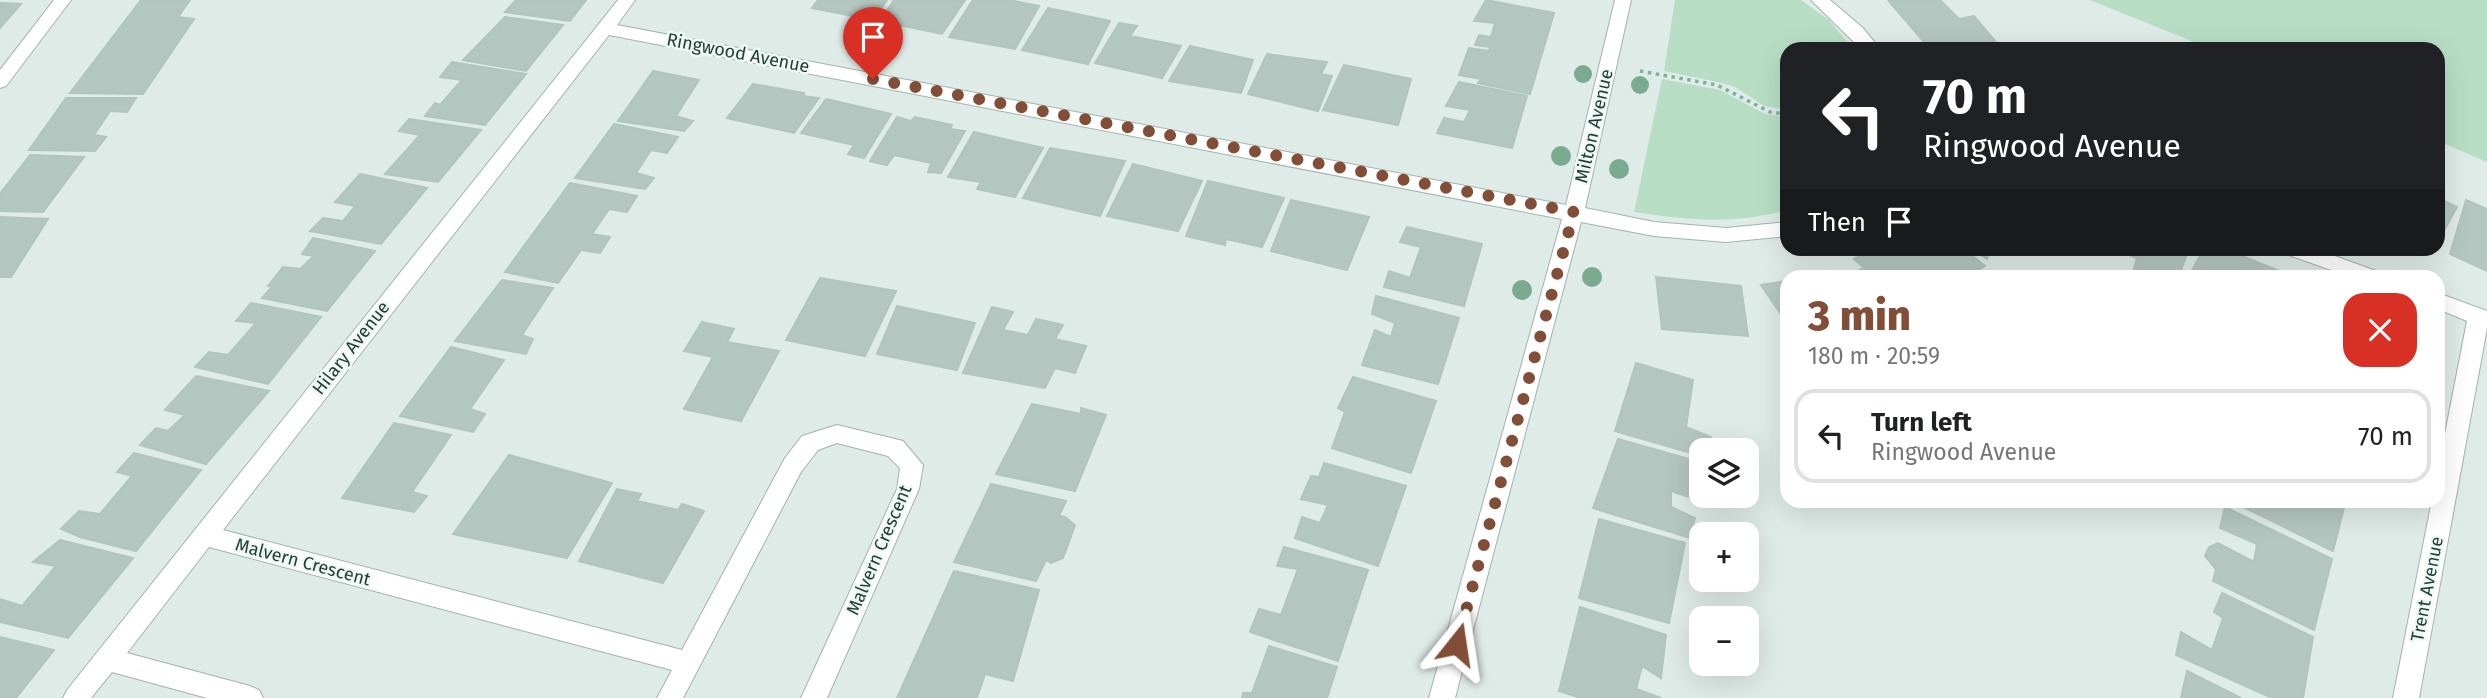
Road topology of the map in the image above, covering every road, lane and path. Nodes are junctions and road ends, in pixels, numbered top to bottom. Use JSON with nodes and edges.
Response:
{"nodes":[{"id":1,"x":63,"y":0,"type":"edge"},
{"id":2,"x":627,"y":0,"type":"edge"},
{"id":3,"x":1623,"y":0,"type":"edge"},
{"id":4,"x":1819,"y":0,"type":"edge"},
{"id":5,"x":604,"y":28,"type":"junction"},
{"id":6,"x":1865,"y":42,"type":"edge"},
{"id":7,"x":1608,"y":66,"type":"junction"},
{"id":8,"x":0,"y":82,"type":"edge"},
{"id":9,"x":1780,"y":113,"type":"edge"},
{"id":10,"x":1574,"y":212,"type":"junction"},
{"id":11,"x":1780,"y":230,"type":"edge"},
{"id":12,"x":2313,"y":256,"type":"edge"},
{"id":13,"x":2352,"y":270,"type":"edge"},
{"id":14,"x":2445,"y":304,"type":"edge"},
{"id":15,"x":2483,"y":318,"type":"edge"},
{"id":16,"x":2445,"y":506,"type":"edge"},
{"id":17,"x":2444,"y":508,"type":"edge"},
{"id":18,"x":203,"y":535,"type":"junction"},
{"id":19,"x":107,"y":659,"type":"junction"},
{"id":20,"x":688,"y":663,"type":"junction"},
{"id":21,"x":76,"y":698,"type":"edge"},
{"id":22,"x":250,"y":698,"type":"edge"},
{"id":23,"x":670,"y":698,"type":"edge"},
{"id":24,"x":814,"y":698,"type":"edge"},
{"id":25,"x":1442,"y":698,"type":"edge"},
{"id":26,"x":2406,"y":698,"type":"edge"}],
"edges":[{"from":1,"to":8,"type":"street"},
{"from":2,"to":5,"type":"street","name":"Hilary Avenue"},
{"from":3,"to":7,"type":"street","name":"Milton Avenue"},
{"from":4,"to":6,"type":"street"},
{"from":5,"to":10,"type":"street","name":"Ringwood Avenue"},
{"from":5,"to":18,"type":"street","name":"Hilary Avenue"},
{"from":7,"to":9,"type":"path"},
{"from":7,"to":10,"type":"street","name":"Milton Avenue"},
{"from":10,"to":11,"type":"street","name":"Ringwood Avenue"},
{"from":10,"to":25,"type":"street","name":"Milton Avenue"},
{"from":12,"to":13,"type":"street"},
{"from":14,"to":15,"type":"street"},
{"from":15,"to":16,"type":"street","name":"Trent Avenue"},
{"from":17,"to":26,"type":"street","name":"Trent Avenue"},
{"from":18,"to":19,"type":"street","name":"Hilary Avenue"},
{"from":18,"to":20,"type":"street","name":"Malvern Crescent"},
{"from":19,"to":21,"type":"street","name":"Hilary Avenue"},
{"from":19,"to":22,"type":"street"},
{"from":20,"to":23,"type":"street","name":"Malvern Crescent"},
{"from":20,"to":24,"type":"street","name":"Malvern Crescent"}]}
